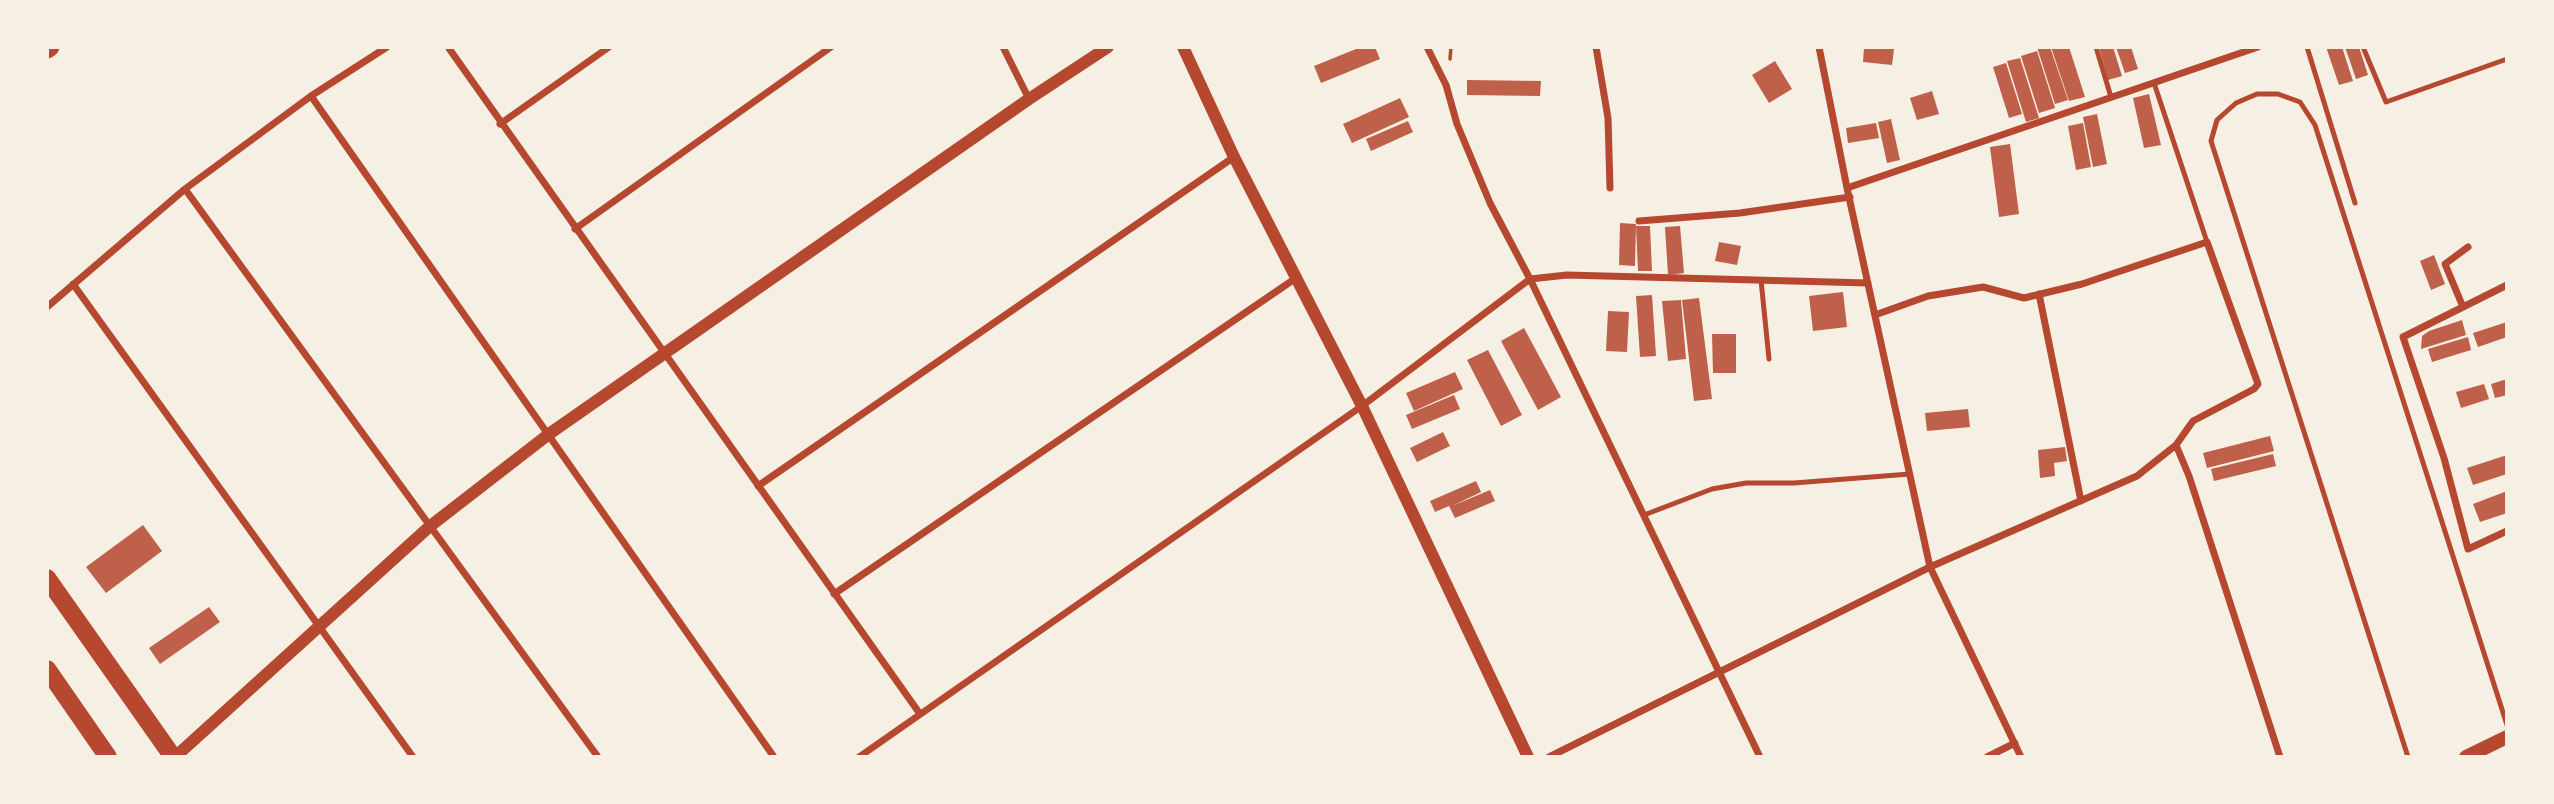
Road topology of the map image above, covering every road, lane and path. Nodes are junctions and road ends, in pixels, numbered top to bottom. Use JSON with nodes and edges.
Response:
{"nodes":[{"id":1,"x":387,"y":47,"type":"edge"},
{"id":2,"x":447,"y":47,"type":"edge"},
{"id":3,"x":609,"y":47,"type":"edge"},
{"id":4,"x":831,"y":47,"type":"edge"},
{"id":5,"x":1003,"y":47,"type":"edge"},
{"id":6,"x":1108,"y":47,"type":"edge"},
{"id":7,"x":1183,"y":47,"type":"edge"},
{"id":8,"x":1427,"y":47,"type":"edge"},
{"id":9,"x":1596,"y":47,"type":"edge"},
{"id":10,"x":1819,"y":47,"type":"edge"},
{"id":11,"x":2096,"y":47,"type":"edge"},
{"id":12,"x":2258,"y":47,"type":"edge"},
{"id":13,"x":2307,"y":47,"type":"edge"},
{"id":14,"x":2363,"y":47,"type":"edge"},
{"id":15,"x":2507,"y":59,"type":"edge"},
{"id":16,"x":2154,"y":83,"type":"junction"},
{"id":17,"x":311,"y":96,"type":"junction"},
{"id":18,"x":2111,"y":97,"type":"junction"},
{"id":19,"x":1028,"y":99,"type":"junction"},
{"id":20,"x":500,"y":124,"type":"junction"},
{"id":21,"x":1234,"y":157,"type":"junction"},
{"id":22,"x":1610,"y":188,"type":"dead end"},
{"id":23,"x":185,"y":189,"type":"junction"},
{"id":24,"x":1849,"y":193,"type":"junction"},
{"id":25,"x":2355,"y":203,"type":"dead end"},
{"id":26,"x":1639,"y":221,"type":"dead end"},
{"id":27,"x":575,"y":229,"type":"junction"},
{"id":28,"x":2207,"y":243,"type":"junction"},
{"id":29,"x":2468,"y":247,"type":"dead end"},
{"id":30,"x":1296,"y":278,"type":"junction"},
{"id":31,"x":1530,"y":279,"type":"junction"},
{"id":32,"x":1761,"y":280,"type":"junction"},
{"id":33,"x":1868,"y":283,"type":"junction"},
{"id":34,"x":73,"y":284,"type":"junction"},
{"id":35,"x":2507,"y":285,"type":"edge"},
{"id":36,"x":2039,"y":294,"type":"junction"},
{"id":37,"x":47,"y":307,"type":"edge"},
{"id":38,"x":2463,"y":307,"type":"junction"},
{"id":39,"x":1875,"y":315,"type":"junction"},
{"id":40,"x":666,"y":354,"type":"junction"},
{"id":41,"x":1769,"y":359,"type":"dead end"},
{"id":42,"x":1362,"y":406,"type":"junction"},
{"id":43,"x":549,"y":434,"type":"junction"},
{"id":44,"x":2176,"y":445,"type":"junction"},
{"id":45,"x":1910,"y":474,"type":"junction"},
{"id":46,"x":758,"y":486,"type":"junction"},
{"id":47,"x":2081,"y":501,"type":"junction"},
{"id":48,"x":1644,"y":515,"type":"junction"},
{"id":49,"x":429,"y":527,"type":"junction"},
{"id":50,"x":2507,"y":531,"type":"edge"},
{"id":51,"x":1930,"y":567,"type":"junction"},
{"id":52,"x":47,"y":578,"type":"edge"},
{"id":53,"x":834,"y":594,"type":"junction"},
{"id":54,"x":320,"y":625,"type":"junction"},
{"id":55,"x":47,"y":669,"type":"edge"},
{"id":56,"x":1720,"y":672,"type":"junction"},
{"id":57,"x":920,"y":714,"type":"junction"},
{"id":58,"x":2507,"y":725,"type":"edge"},
{"id":59,"x":2507,"y":737,"type":"edge"},
{"id":60,"x":2015,"y":743,"type":"junction"},
{"id":61,"x":108,"y":757,"type":"edge"},
{"id":62,"x":174,"y":757,"type":"edge"},
{"id":63,"x":413,"y":757,"type":"edge"},
{"id":64,"x":598,"y":757,"type":"edge"},
{"id":65,"x":774,"y":757,"type":"edge"},
{"id":66,"x":859,"y":757,"type":"edge"},
{"id":67,"x":1528,"y":757,"type":"edge"},
{"id":68,"x":1549,"y":757,"type":"edge"},
{"id":69,"x":1760,"y":757,"type":"edge"},
{"id":70,"x":1987,"y":757,"type":"edge"},
{"id":71,"x":2021,"y":757,"type":"edge"},
{"id":72,"x":2280,"y":757,"type":"edge"},
{"id":73,"x":2408,"y":757,"type":"edge"},
{"id":74,"x":2466,"y":757,"type":"edge"}],
"edges":[{"from":1,"to":17,"type":"street"},
{"from":2,"to":20,"type":"street"},
{"from":3,"to":20,"type":"street"},
{"from":4,"to":27,"type":"street"},
{"from":5,"to":19,"type":"street"},
{"from":6,"to":19,"type":"street"},
{"from":7,"to":21,"type":"street"},
{"from":8,"to":31,"type":"street"},
{"from":9,"to":22,"type":"street"},
{"from":10,"to":24,"type":"street"},
{"from":11,"to":18,"type":"lane"},
{"from":12,"to":16,"type":"street"},
{"from":13,"to":25,"type":"lane"},
{"from":14,"to":15,"type":"lane"},
{"from":16,"to":18,"type":"street"},
{"from":16,"to":28,"type":"lane"},
{"from":17,"to":23,"type":"street"},
{"from":17,"to":43,"type":"street"},
{"from":18,"to":24,"type":"street"},
{"from":19,"to":40,"type":"street"},
{"from":20,"to":27,"type":"street"},
{"from":21,"to":30,"type":"street"},
{"from":21,"to":46,"type":"street"},
{"from":23,"to":34,"type":"street"},
{"from":23,"to":49,"type":"street"},
{"from":24,"to":26,"type":"street"},
{"from":24,"to":33,"type":"street"},
{"from":27,"to":40,"type":"street"},
{"from":28,"to":36,"type":"street"},
{"from":28,"to":44,"type":"street"},
{"from":29,"to":38,"type":"street"},
{"from":30,"to":42,"type":"street"},
{"from":30,"to":53,"type":"street"},
{"from":31,"to":32,"type":"street"},
{"from":31,"to":42,"type":"street"},
{"from":31,"to":48,"type":"street"},
{"from":32,"to":33,"type":"street"},
{"from":32,"to":41,"type":"lane"},
{"from":33,"to":39,"type":"street"},
{"from":34,"to":37,"type":"street"},
{"from":34,"to":54,"type":"street"},
{"from":35,"to":38,"type":"street"},
{"from":36,"to":39,"type":"street"},
{"from":36,"to":47,"type":"street"},
{"from":38,"to":50,"type":"street"},
{"from":39,"to":45,"type":"street"},
{"from":40,"to":43,"type":"street"},
{"from":40,"to":46,"type":"street"},
{"from":42,"to":57,"type":"street"},
{"from":42,"to":67,"type":"street"},
{"from":43,"to":49,"type":"street"},
{"from":43,"to":65,"type":"street"},
{"from":44,"to":47,"type":"street"},
{"from":44,"to":72,"type":"street"},
{"from":45,"to":48,"type":"lane"},
{"from":45,"to":51,"type":"street"},
{"from":46,"to":53,"type":"street"},
{"from":47,"to":51,"type":"street"},
{"from":48,"to":56,"type":"street"},
{"from":49,"to":54,"type":"street"},
{"from":49,"to":64,"type":"street"},
{"from":51,"to":56,"type":"street"},
{"from":51,"to":60,"type":"street"},
{"from":52,"to":62,"type":"main road"},
{"from":53,"to":57,"type":"street"},
{"from":54,"to":62,"type":"street"},
{"from":54,"to":63,"type":"street"},
{"from":55,"to":61,"type":"main road"},
{"from":56,"to":68,"type":"street"},
{"from":56,"to":69,"type":"street"},
{"from":57,"to":66,"type":"street"},
{"from":58,"to":73,"type":"lane"},
{"from":59,"to":74,"type":"main road"},
{"from":60,"to":70,"type":"street"},
{"from":60,"to":71,"type":"street"}]}
